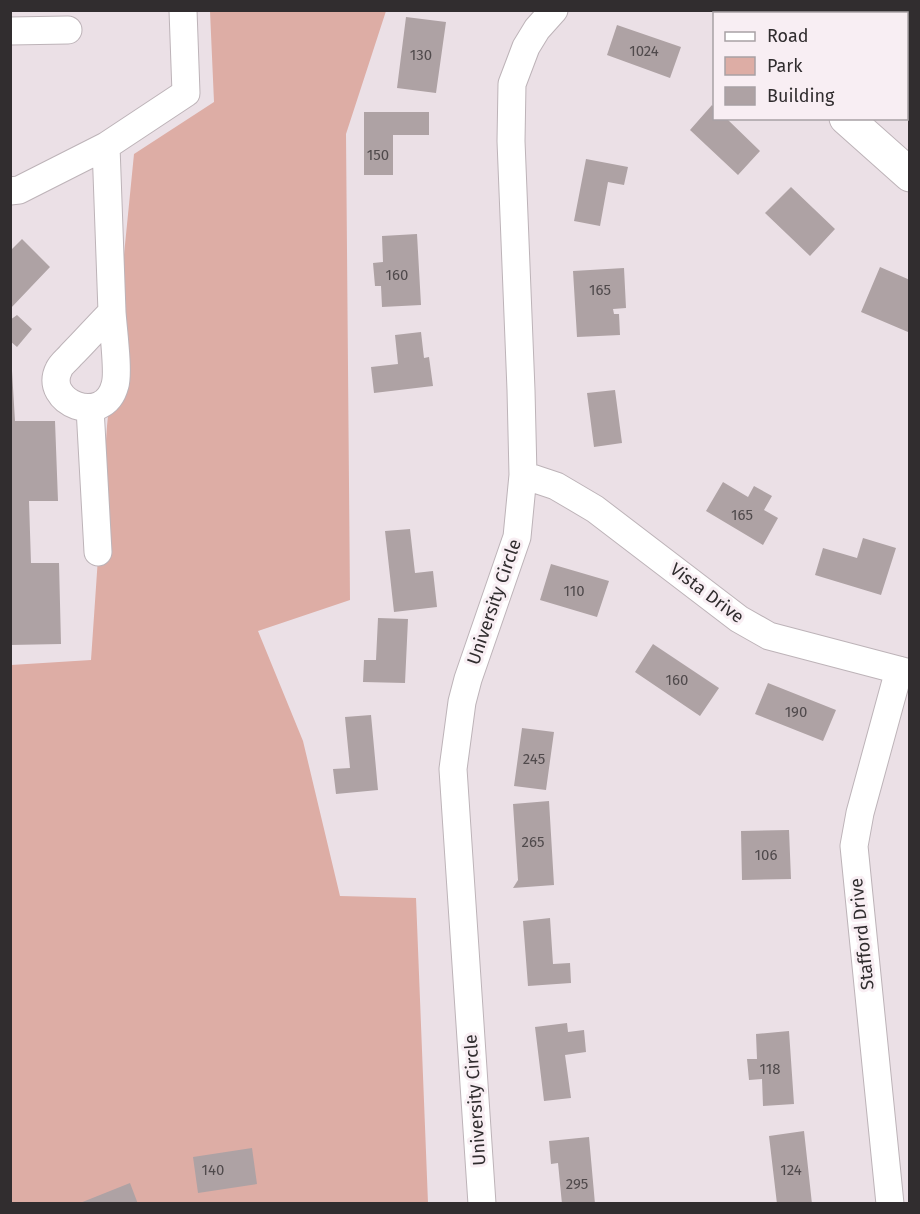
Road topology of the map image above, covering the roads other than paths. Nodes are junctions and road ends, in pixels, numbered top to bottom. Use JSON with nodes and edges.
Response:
{"nodes":[{"id":1,"x":183,"y":10,"type":"edge"},
{"id":2,"x":554,"y":10,"type":"edge"},
{"id":3,"x":68,"y":30,"type":"dead end"},
{"id":4,"x":10,"y":31,"type":"edge"},
{"id":5,"x":848,"y":120,"type":"edge"},
{"id":6,"x":106,"y":146,"type":"junction"},
{"id":7,"x":909,"y":175,"type":"edge"},
{"id":8,"x":10,"y":190,"type":"edge"},
{"id":9,"x":112,"y":312,"type":"junction"},
{"id":10,"x":90,"y":408,"type":"junction"},
{"id":11,"x":523,"y":475,"type":"junction"},
{"id":12,"x":98,"y":552,"type":"dead end"},
{"id":13,"x":904,"y":671,"type":"edge"},
{"id":14,"x":482,"y":1203,"type":"edge"},
{"id":15,"x":890,"y":1203,"type":"edge"}],
"edges":[{"from":1,"to":6,"type":"street"},
{"from":2,"to":11,"type":"street","name":"University Circle"},
{"from":3,"to":4,"type":"street"},
{"from":5,"to":7,"type":"main road"},
{"from":6,"to":8,"type":"street"},
{"from":6,"to":9,"type":"street"},
{"from":9,"to":10,"type":"street"},
{"from":9,"to":10,"type":"street"},
{"from":10,"to":12,"type":"street"},
{"from":11,"to":13,"type":"street","name":"Vista Drive"},
{"from":11,"to":14,"type":"street","name":"University Circle"},
{"from":13,"to":15,"type":"street","name":"Stafford Drive"}]}
